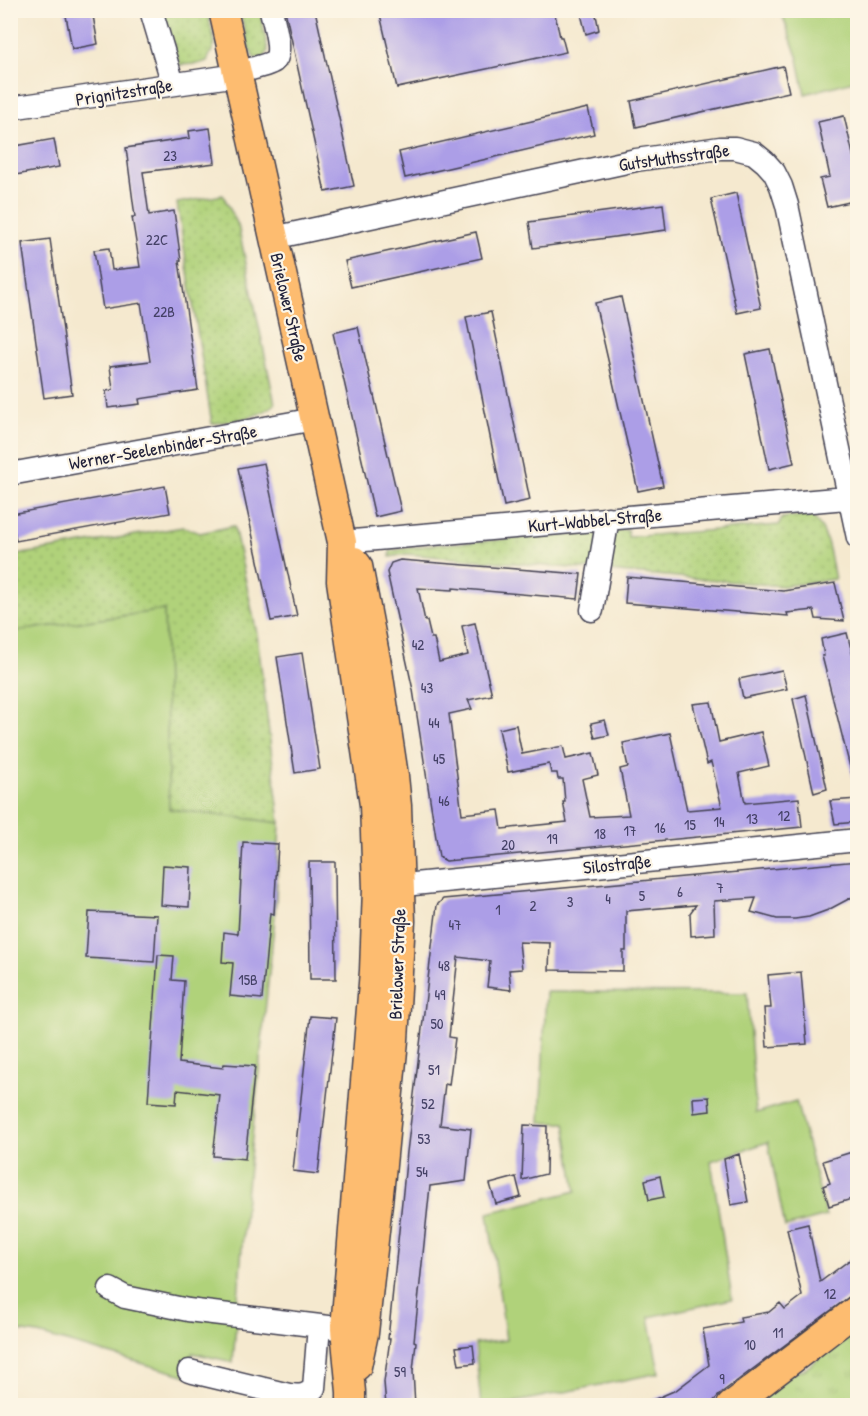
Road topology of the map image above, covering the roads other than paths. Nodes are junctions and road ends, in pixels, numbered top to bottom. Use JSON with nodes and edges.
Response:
{"nodes":[{"id":1,"x":152,"y":10,"type":"edge"},
{"id":2,"x":223,"y":10,"type":"edge"},
{"id":3,"x":271,"y":10,"type":"edge"},
{"id":4,"x":237,"y":74,"type":"junction"},
{"id":5,"x":173,"y":84,"type":"junction"},
{"id":6,"x":10,"y":108,"type":"edge"},
{"id":7,"x":273,"y":238,"type":"junction"},
{"id":8,"x":315,"y":419,"type":"junction"},
{"id":9,"x":10,"y":474,"type":"edge"},
{"id":10,"x":853,"y":498,"type":"edge"},
{"id":11,"x":608,"y":518,"type":"junction"},
{"id":12,"x":858,"y":538,"type":"edge"},
{"id":13,"x":342,"y":542,"type":"junction"},
{"id":14,"x":592,"y":610,"type":"dead end"},
{"id":15,"x":858,"y":840,"type":"edge"},
{"id":16,"x":388,"y":887,"type":"junction"},
{"id":17,"x":110,"y":1289,"type":"dead end"},
{"id":18,"x":858,"y":1309,"type":"edge"},
{"id":19,"x":332,"y":1327,"type":"junction"},
{"id":20,"x":189,"y":1371,"type":"dead end"},
{"id":21,"x":249,"y":1396,"type":"edge"},
{"id":22,"x":351,"y":1399,"type":"edge"},
{"id":23,"x":731,"y":1406,"type":"edge"}],
"edges":[{"from":1,"to":5,"type":"street"},
{"from":2,"to":4,"type":"main road","name":"Brielower Straße"},
{"from":3,"to":4,"type":"street"},
{"from":4,"to":5,"type":"street","name":"Prignitzstraße"},
{"from":4,"to":7,"type":"main road","name":"Brielower Straße"},
{"from":5,"to":6,"type":"street","name":"Prignitzstraße"},
{"from":7,"to":8,"type":"main road","name":"Brielower Straße"},
{"from":7,"to":10,"type":"street","name":"GutsMuthsstraße"},
{"from":8,"to":9,"type":"street","name":"Werner-Seelenbinder-Straße"},
{"from":8,"to":13,"type":"main road","name":"Brielower Straße"},
{"from":10,"to":11,"type":"street","name":"Kurt-Wabbel-Straße"},
{"from":10,"to":12,"type":"street","name":"GutsMuthsstraße"},
{"from":11,"to":13,"type":"street","name":"Kurt-Wabbel-Straße"},
{"from":11,"to":14,"type":"street"},
{"from":13,"to":16,"type":"main road","name":"Brielower Straße"},
{"from":15,"to":16,"type":"street","name":"Silostraße"},
{"from":16,"to":19,"type":"main road","name":"Brielower Straße"},
{"from":16,"to":22,"type":"main road","name":"Brielower Straße"},
{"from":17,"to":19,"type":"street"},
{"from":18,"to":23,"type":"main road"},
{"from":19,"to":21,"type":"street"},
{"from":19,"to":22,"type":"main road","name":"Brielower Straße"},
{"from":20,"to":21,"type":"street"}]}
